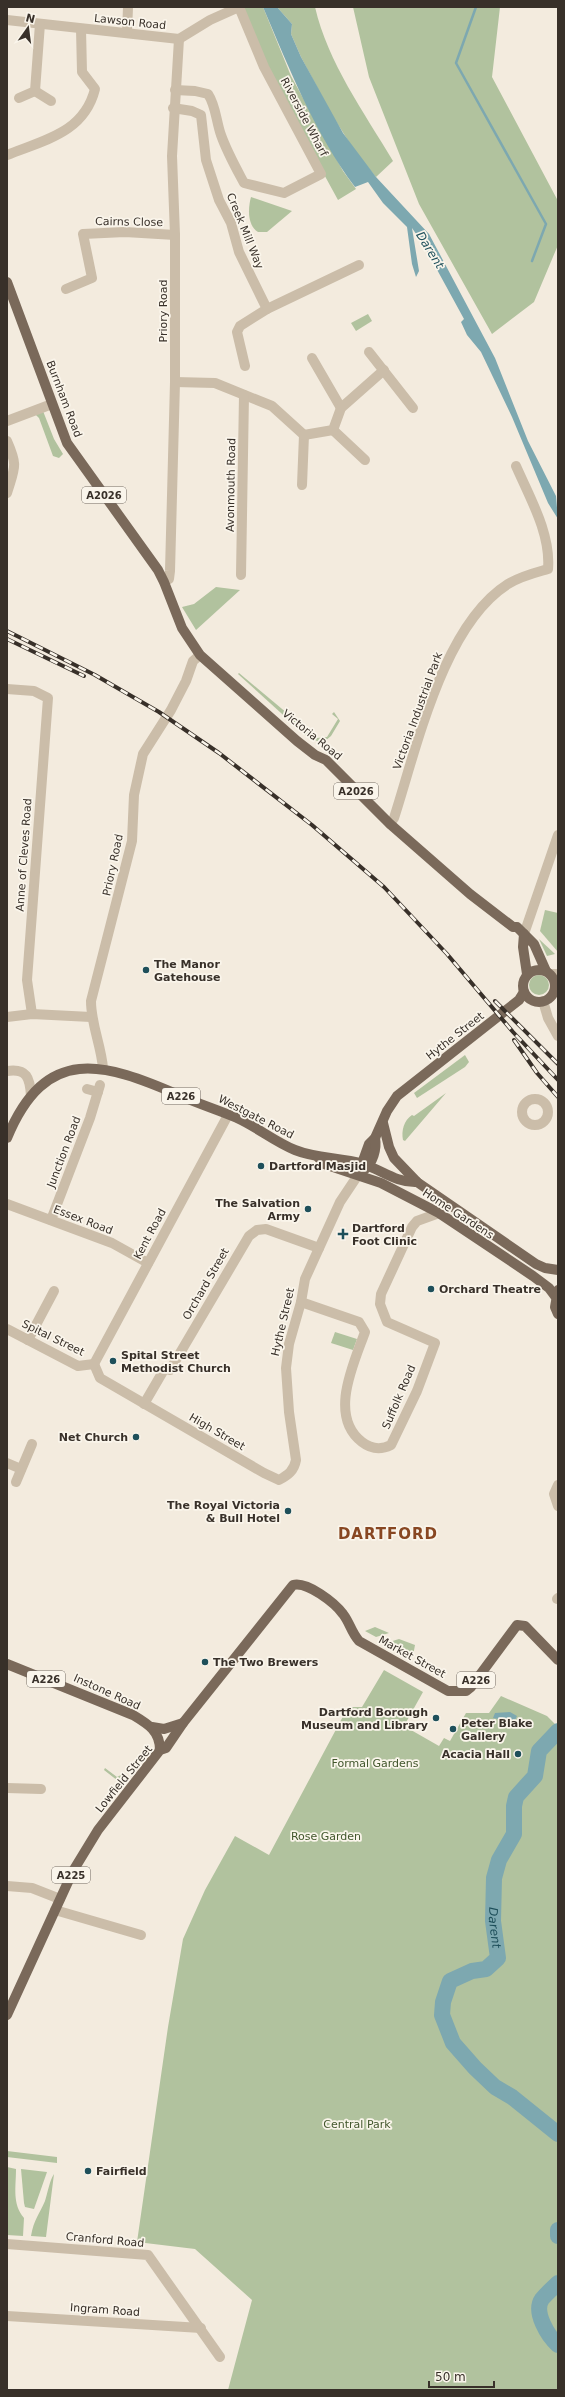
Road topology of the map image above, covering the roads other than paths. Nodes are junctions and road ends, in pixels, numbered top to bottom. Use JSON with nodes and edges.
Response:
{"nodes":[{"id":1,"x":128,"y":7,"type":"edge"},
{"id":2,"x":240,"y":7,"type":"edge"},
{"id":3,"x":7,"y":20,"type":"edge"},
{"id":4,"x":40,"y":24,"type":"junction"},
{"id":5,"x":81,"y":29,"type":"junction"},
{"id":6,"x":127,"y":33,"type":"junction"},
{"id":7,"x":180,"y":39,"type":"junction"},
{"id":8,"x":175,"y":90,"type":"junction"},
{"id":9,"x":35,"y":91,"type":"junction"},
{"id":10,"x":19,"y":98,"type":"dead end"},
{"id":11,"x":51,"y":101,"type":"dead end"},
{"id":12,"x":174,"y":108,"type":"junction"},
{"id":13,"x":7,"y":155,"type":"edge"},
{"id":14,"x":175,"y":235,"type":"junction"},
{"id":15,"x":359,"y":265,"type":"dead end"},
{"id":16,"x":7,"y":282,"type":"edge"},
{"id":17,"x":66,"y":289,"type":"dead end"},
{"id":18,"x":267,"y":310,"type":"junction"},
{"id":19,"x":369,"y":352,"type":"dead end"},
{"id":20,"x":312,"y":358,"type":"dead end"},
{"id":21,"x":245,"y":366,"type":"dead end"},
{"id":22,"x":384,"y":370,"type":"junction"},
{"id":23,"x":175,"y":382,"type":"junction"},
{"id":24,"x":244,"y":395,"type":"junction"},
{"id":25,"x":52,"y":404,"type":"junction"},
{"id":26,"x":341,"y":408,"type":"junction"},
{"id":27,"x":413,"y":408,"type":"dead end"},
{"id":28,"x":7,"y":421,"type":"edge"},
{"id":29,"x":333,"y":430,"type":"junction"},
{"id":30,"x":304,"y":435,"type":"junction"},
{"id":31,"x":7,"y":441,"type":"edge"},
{"id":32,"x":366,"y":460,"type":"dead end"},
{"id":33,"x":516,"y":466,"type":"dead end"},
{"id":34,"x":302,"y":486,"type":"dead end"},
{"id":35,"x":7,"y":493,"type":"edge"},
{"id":36,"x":241,"y":575,"type":"dead end"},
{"id":37,"x":164,"y":582,"type":"junction"},
{"id":38,"x":188,"y":639,"type":"joint"},
{"id":39,"x":200,"y":655,"type":"junction"},
{"id":40,"x":7,"y":689,"type":"edge"},
{"id":41,"x":390,"y":824,"type":"junction"},
{"id":42,"x":558,"y":835,"type":"edge"},
{"id":43,"x":555,"y":849,"type":"edge"},
{"id":44,"x":513,"y":927,"type":"junction"},
{"id":45,"x":524,"y":934,"type":"junction"},
{"id":46,"x":523,"y":947,"type":"junction"},
{"id":47,"x":552,"y":973,"type":"edge"},
{"id":48,"x":527,"y":974,"type":"junction"},
{"id":49,"x":556,"y":990,"type":"edge"},
{"id":50,"x":524,"y":992,"type":"junction"},
{"id":51,"x":543,"y":1002,"type":"junction"},
{"id":52,"x":32,"y":1014,"type":"junction"},
{"id":53,"x":7,"y":1017,"type":"edge"},
{"id":54,"x":91,"y":1018,"type":"junction"},
{"id":55,"x":558,"y":1036,"type":"edge"},
{"id":56,"x":102,"y":1068,"type":"junction"},
{"id":57,"x":7,"y":1071,"type":"edge"},
{"id":58,"x":87,"y":1089,"type":"dead end"},
{"id":59,"x":30,"y":1096,"type":"junction"},
{"id":60,"x":228,"y":1115,"type":"junction"},
{"id":61,"x":548,"y":1115,"type":"dead end"},
{"id":62,"x":558,"y":1120,"type":"edge"},
{"id":63,"x":383,"y":1123,"type":"junction"},
{"id":64,"x":7,"y":1138,"type":"edge"},
{"id":65,"x":318,"y":1157,"type":"junction"},
{"id":66,"x":365,"y":1165,"type":"junction"},
{"id":67,"x":358,"y":1175,"type":"junction"},
{"id":68,"x":417,"y":1182,"type":"junction"},
{"id":69,"x":7,"y":1204,"type":"edge"},
{"id":70,"x":439,"y":1213,"type":"junction"},
{"id":71,"x":51,"y":1220,"type":"junction"},
{"id":72,"x":319,"y":1248,"type":"junction"},
{"id":73,"x":148,"y":1263,"type":"junction"},
{"id":74,"x":558,"y":1270,"type":"edge"},
{"id":75,"x":54,"y":1291,"type":"dead end"},
{"id":76,"x":557,"y":1293,"type":"edge"},
{"id":77,"x":301,"y":1302,"type":"junction"},
{"id":78,"x":558,"y":1314,"type":"edge"},
{"id":79,"x":7,"y":1329,"type":"edge"},
{"id":80,"x":28,"y":1340,"type":"junction"},
{"id":81,"x":94,"y":1364,"type":"junction"},
{"id":82,"x":144,"y":1404,"type":"junction"},
{"id":83,"x":32,"y":1444,"type":"dead end"},
{"id":84,"x":7,"y":1463,"type":"edge"},
{"id":85,"x":21,"y":1469,"type":"junction"},
{"id":86,"x":279,"y":1480,"type":"joint"},
{"id":87,"x":16,"y":1482,"type":"dead end"},
{"id":88,"x":558,"y":1485,"type":"edge"},
{"id":89,"x":558,"y":1506,"type":"edge"},
{"id":90,"x":298,"y":1584,"type":"joint"},
{"id":91,"x":558,"y":1660,"type":"edge"},
{"id":92,"x":7,"y":1664,"type":"edge"},
{"id":93,"x":183,"y":1723,"type":"junction"},
{"id":94,"x":155,"y":1731,"type":"junction"},
{"id":95,"x":174,"y":1737,"type":"junction"},
{"id":96,"x":160,"y":1750,"type":"junction"},
{"id":97,"x":7,"y":1788,"type":"edge"},
{"id":98,"x":41,"y":1789,"type":"dead end"},
{"id":99,"x":7,"y":1886,"type":"edge"},
{"id":100,"x":60,"y":1899,"type":"junction"},
{"id":101,"x":55,"y":1910,"type":"junction"},
{"id":102,"x":142,"y":1935,"type":"dead end"},
{"id":103,"x":7,"y":2015,"type":"edge"},
{"id":104,"x":7,"y":2244,"type":"edge"},
{"id":105,"x":7,"y":2316,"type":"edge"},
{"id":106,"x":201,"y":2328,"type":"junction"},
{"id":107,"x":220,"y":2357,"type":"dead end"}],
"edges":[{"from":1,"to":6,"type":"street"},
{"from":2,"to":7,"type":"street"},
{"from":2,"to":8,"type":"street","name":"Riverside Wharf"},
{"from":3,"to":4,"type":"street","name":"Lawson Road"},
{"from":4,"to":5,"type":"street","name":"Lawson Road"},
{"from":4,"to":9,"type":"street"},
{"from":5,"to":6,"type":"street","name":"Lawson Road"},
{"from":5,"to":13,"type":"street"},
{"from":6,"to":7,"type":"street","name":"Lawson Road"},
{"from":7,"to":8,"type":"street","name":"Priory Road"},
{"from":8,"to":12,"type":"street","name":"Priory Road"},
{"from":9,"to":10,"type":"street"},
{"from":9,"to":11,"type":"street"},
{"from":12,"to":14,"type":"street","name":"Priory Road"},
{"from":12,"to":18,"type":"street","name":"Creek Mill Way"},
{"from":14,"to":17,"type":"street","name":"Cairns Close"},
{"from":14,"to":23,"type":"street","name":"Priory Road"},
{"from":15,"to":18,"type":"street"},
{"from":16,"to":25,"type":"main road","name":"Burnham Road","number":"A2026"},
{"from":18,"to":21,"type":"street"},
{"from":19,"to":22,"type":"street"},
{"from":20,"to":26,"type":"street"},
{"from":22,"to":26,"type":"street"},
{"from":22,"to":27,"type":"street"},
{"from":23,"to":24,"type":"street"},
{"from":23,"to":37,"type":"street","name":"Priory Road"},
{"from":24,"to":30,"type":"street"},
{"from":24,"to":36,"type":"street","name":"Avonmouth Road"},
{"from":25,"to":28,"type":"street"},
{"from":25,"to":37,"type":"main road","name":"Burnham Road","number":"A2026"},
{"from":26,"to":29,"type":"street"},
{"from":29,"to":30,"type":"street"},
{"from":29,"to":32,"type":"street"},
{"from":30,"to":34,"type":"street"},
{"from":31,"to":35,"type":"street"},
{"from":33,"to":41,"type":"street","name":"Victoria Industrial Park"},
{"from":37,"to":38,"type":"main road","name":"Burnham Road","number":"A2026"},
{"from":38,"to":39,"type":"main road","name":"Victoria Road","number":"A2026"},
{"from":39,"to":41,"type":"main road","name":"Victoria Road","number":"A2026"},
{"from":39,"to":54,"type":"street","name":"Priory Road"},
{"from":40,"to":52,"type":"street","name":"Anne of Cleves Road"},
{"from":41,"to":44,"type":"main road","name":"Victoria Road","number":"A2026"},
{"from":42,"to":43,"type":"street"},
{"from":43,"to":45,"type":"street"},
{"from":44,"to":45,"type":"main road","name":"Victoria Road","number":"A2026"},
{"from":44,"to":46,"type":"main road","name":"Victoria Road","number":"A2026"},
{"from":45,"to":46,"type":"main road","name":"Victoria Road","number":"A2026"},
{"from":45,"to":47,"type":"main road","name":"Victoria Road","number":"A2026"},
{"from":46,"to":48,"type":"main road","name":"Victoria Road","number":"A2026"},
{"from":47,"to":48,"type":"main road"},
{"from":47,"to":49,"type":"main road","name":"Victoria Road"},
{"from":48,"to":50,"type":"main road","name":"Victoria Road"},
{"from":49,"to":51,"type":"main road","name":"Victoria Road"},
{"from":50,"to":51,"type":"main road"},
{"from":50,"to":63,"type":"main road","name":"Hythe Street"},
{"from":51,"to":55,"type":"street"},
{"from":52,"to":53,"type":"street"},
{"from":52,"to":54,"type":"street"},
{"from":54,"to":56,"type":"street","name":"Priory Road"},
{"from":56,"to":59,"type":"main road","name":"Westgate Road","number":"A226"},
{"from":56,"to":60,"type":"main road","name":"Westgate Road","number":"A226"},
{"from":57,"to":59,"type":"street"},
{"from":58,"to":71,"type":"street","name":"Junction Road"},
{"from":59,"to":64,"type":"main road"},
{"from":60,"to":65,"type":"main road","name":"Westgate Road","number":"A226"},
{"from":60,"to":73,"type":"street","name":"Kent Road"},
{"from":61,"to":62,"type":"street"},
{"from":63,"to":66,"type":"main road","name":"Hythe Street"},
{"from":63,"to":68,"type":"main road"},
{"from":65,"to":66,"type":"main road","name":"Westgate Road","number":"A226"},
{"from":65,"to":67,"type":"main road","name":"Home Gardens","number":"A226"},
{"from":66,"to":67,"type":"main road","name":"Hythe Street"},
{"from":66,"to":68,"type":"main road","name":"Home Gardens","number":"A226"},
{"from":67,"to":70,"type":"main road","name":"Home Gardens","number":"A226"},
{"from":67,"to":72,"type":"street","name":"Hythe Street"},
{"from":68,"to":74,"type":"main road","name":"Home Gardens","number":"A226"},
{"from":69,"to":71,"type":"street","name":"Essex Road"},
{"from":70,"to":76,"type":"main road","name":"Home Gardens","number":"A226"},
{"from":70,"to":77,"type":"street","name":"Suffolk Road"},
{"from":71,"to":73,"type":"street","name":"Essex Road"},
{"from":72,"to":77,"type":"street","name":"Hythe Street"},
{"from":72,"to":82,"type":"street","name":"Orchard Street"},
{"from":73,"to":81,"type":"street","name":"Kent Road"},
{"from":75,"to":80,"type":"street"},
{"from":76,"to":78,"type":"main road"},
{"from":77,"to":86,"type":"street","name":"Hythe Street"},
{"from":79,"to":80,"type":"street","name":"Spital Street"},
{"from":80,"to":81,"type":"street","name":"Spital Street"},
{"from":81,"to":82,"type":"street","name":"Spital Street"},
{"from":82,"to":86,"type":"street","name":"High Street"},
{"from":83,"to":85,"type":"street"},
{"from":84,"to":85,"type":"street"},
{"from":85,"to":87,"type":"street"},
{"from":88,"to":89,"type":"street"},
{"from":90,"to":91,"type":"main road","name":"Market Street","number":"A226"},
{"from":90,"to":93,"type":"main road","name":"Lowfield Street","number":"A226"},
{"from":92,"to":94,"type":"main road","name":"Instone Road","number":"A226"},
{"from":93,"to":94,"type":"main road"},
{"from":93,"to":95,"type":"main road","name":"Lowfield Street","number":"A225"},
{"from":94,"to":95,"type":"main road","number":"A226"},
{"from":94,"to":96,"type":"main road"},
{"from":95,"to":96,"type":"main road","name":"Lowfield Street","number":"A225"},
{"from":96,"to":100,"type":"main road","name":"Lowfield Street","number":"A225"},
{"from":97,"to":98,"type":"street"},
{"from":99,"to":100,"type":"street"},
{"from":100,"to":101,"type":"main road","name":"Lowfield Street","number":"A225"},
{"from":101,"to":102,"type":"street"},
{"from":101,"to":103,"type":"main road","name":"Lowfield Street","number":"A225"},
{"from":104,"to":106,"type":"street","name":"Cranford Road"},
{"from":105,"to":106,"type":"street","name":"Ingram Road"},
{"from":106,"to":107,"type":"street","name":"Cranford Road"}]}
